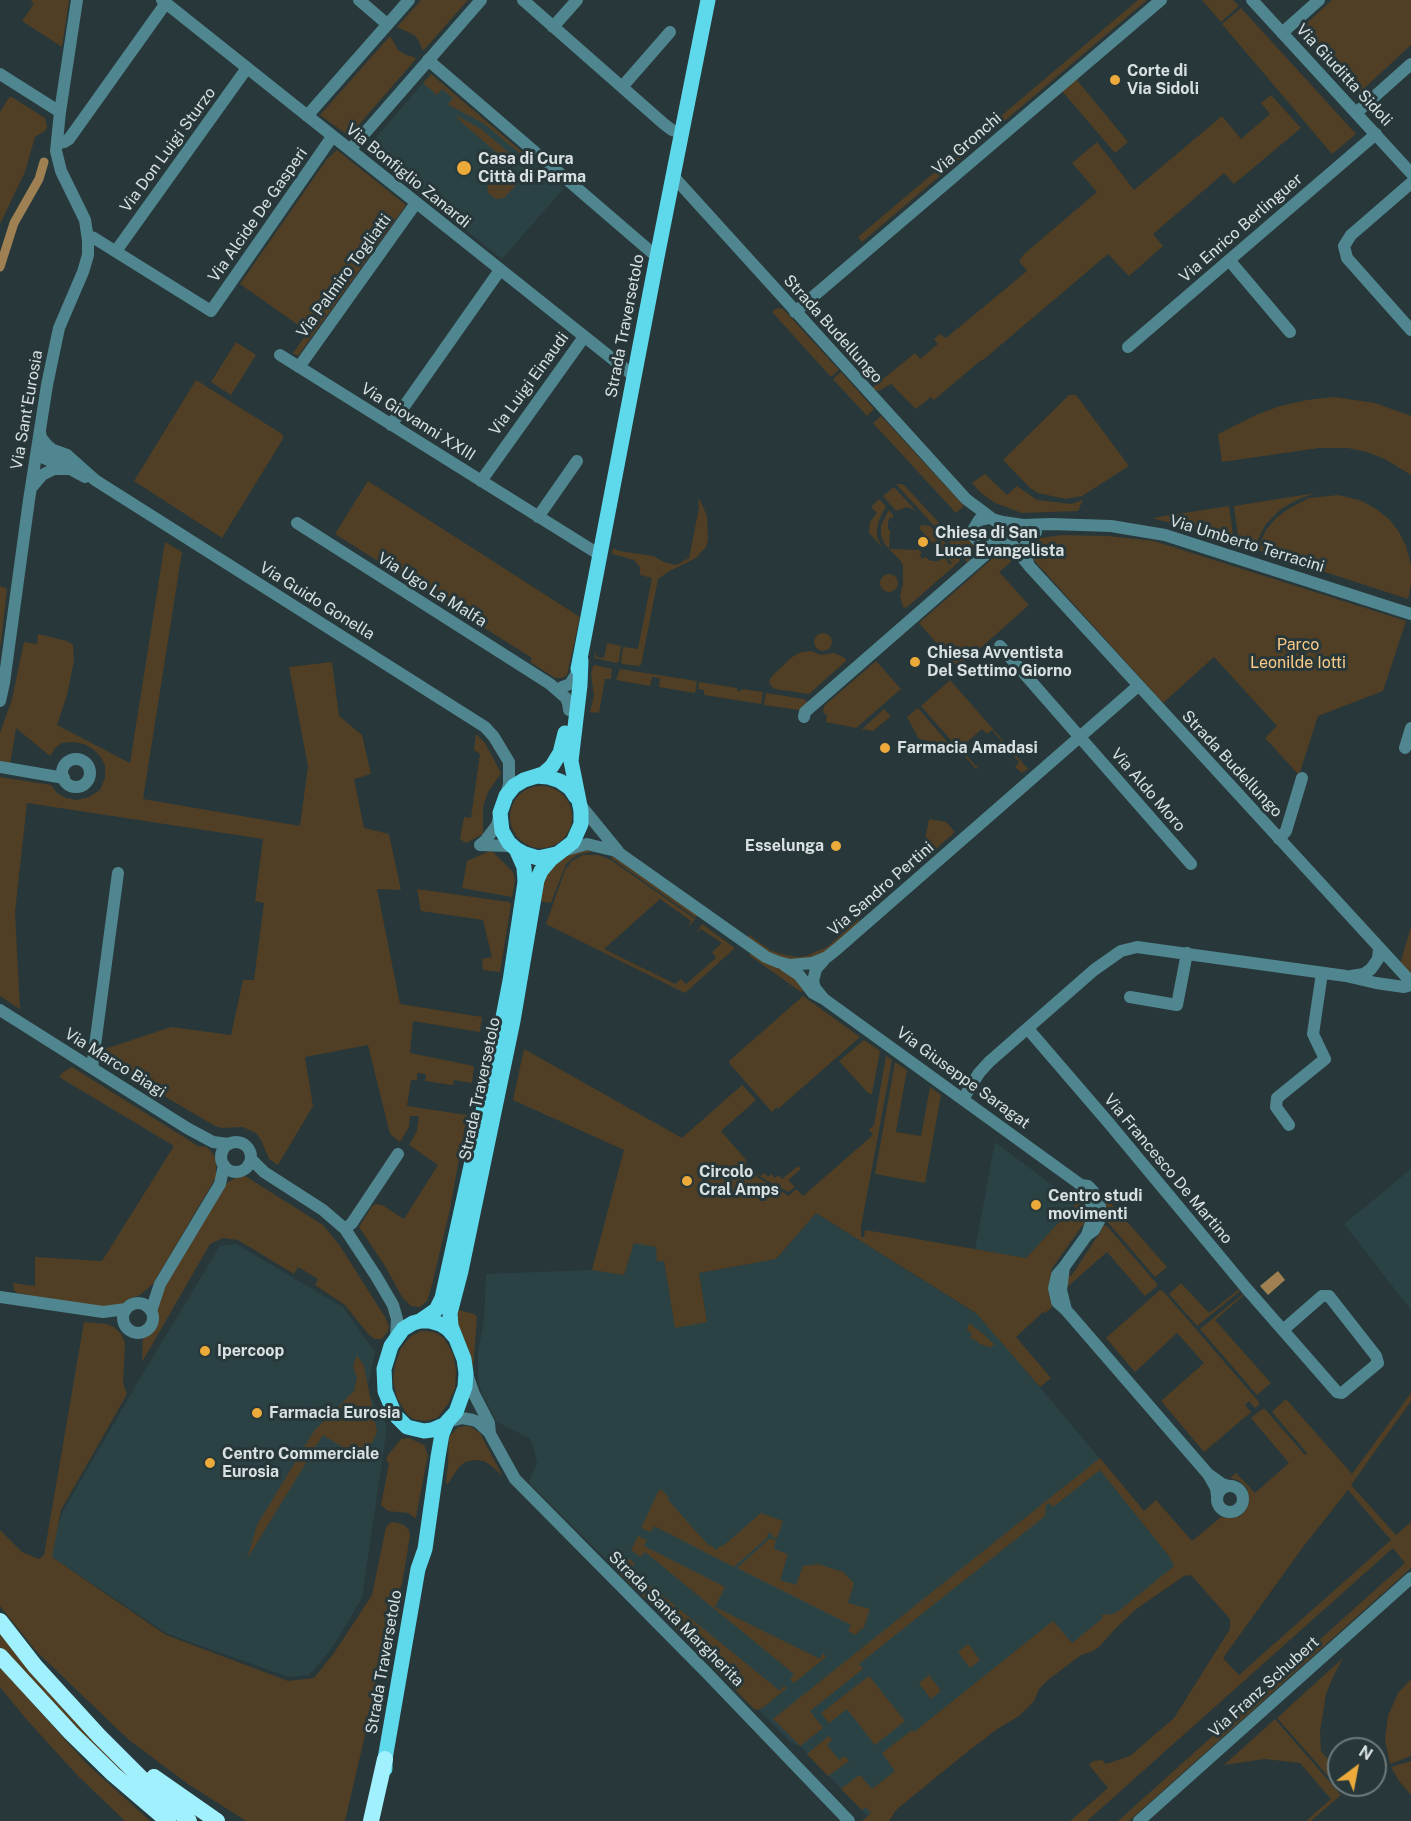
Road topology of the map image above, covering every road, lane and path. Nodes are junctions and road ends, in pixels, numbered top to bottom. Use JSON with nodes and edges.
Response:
{"nodes":[{"id":1,"x":77,"y":0,"type":"edge"},
{"id":2,"x":359,"y":0,"type":"edge"},
{"id":3,"x":409,"y":0,"type":"edge"},
{"id":4,"x":481,"y":0,"type":"edge"},
{"id":5,"x":523,"y":0,"type":"edge"},
{"id":6,"x":577,"y":0,"type":"edge"},
{"id":7,"x":708,"y":0,"type":"edge"},
{"id":8,"x":1161,"y":0,"type":"edge"},
{"id":9,"x":1252,"y":0,"type":"edge"},
{"id":10,"x":1319,"y":0,"type":"edge"},
{"id":11,"x":164,"y":2,"type":"edge"},
{"id":12,"x":387,"y":24,"type":"junction"},
{"id":13,"x":553,"y":27,"type":"junction"},
{"id":14,"x":670,"y":32,"type":"dead end"},
{"id":15,"x":1282,"y":33,"type":"junction"},
{"id":16,"x":428,"y":60,"type":"junction"},
{"id":17,"x":1411,"y":64,"type":"edge"},
{"id":18,"x":247,"y":68,"type":"junction"},
{"id":19,"x":0,"y":74,"type":"edge"},
{"id":20,"x":622,"y":87,"type":"junction"},
{"id":21,"x":60,"y":112,"type":"junction"},
{"id":22,"x":1356,"y":113,"type":"junction"},
{"id":23,"x":307,"y":116,"type":"junction"},
{"id":24,"x":682,"y":133,"type":"junction"},
{"id":25,"x":1376,"y":134,"type":"junction"},
{"id":26,"x":332,"y":137,"type":"junction"},
{"id":27,"x":57,"y":143,"type":"junction"},
{"id":28,"x":350,"y":150,"type":"junction"},
{"id":29,"x":1411,"y":173,"type":"edge"},
{"id":30,"x":673,"y":176,"type":"junction"},
{"id":31,"x":1411,"y":183,"type":"edge"},
{"id":32,"x":416,"y":203,"type":"junction"},
{"id":33,"x":88,"y":236,"type":"junction"},
{"id":34,"x":116,"y":252,"type":"junction"},
{"id":35,"x":657,"y":257,"type":"junction"},
{"id":36,"x":1229,"y":260,"type":"junction"},
{"id":37,"x":500,"y":270,"type":"junction"},
{"id":38,"x":795,"y":312,"type":"junction"},
{"id":39,"x":1411,"y":330,"type":"edge"},
{"id":40,"x":1290,"y":332,"type":"dead end"},
{"id":41,"x":584,"y":337,"type":"junction"},
{"id":42,"x":1128,"y":347,"type":"dead end"},
{"id":43,"x":280,"y":355,"type":"dead end"},
{"id":44,"x":299,"y":367,"type":"junction"},
{"id":45,"x":634,"y":376,"type":"junction"},
{"id":46,"x":391,"y":424,"type":"junction"},
{"id":47,"x":40,"y":432,"type":"junction"},
{"id":48,"x":51,"y":451,"type":"junction"},
{"id":49,"x":577,"y":461,"type":"dead end"},
{"id":50,"x":35,"y":462,"type":"junction"},
{"id":51,"x":70,"y":469,"type":"junction"},
{"id":52,"x":481,"y":481,"type":"junction"},
{"id":53,"x":98,"y":482,"type":"junction"},
{"id":54,"x":30,"y":495,"type":"junction"},
{"id":55,"x":970,"y":503,"type":"junction"},
{"id":56,"x":538,"y":517,"type":"junction"},
{"id":57,"x":991,"y":518,"type":"junction"},
{"id":58,"x":297,"y":523,"type":"dead end"},
{"id":59,"x":976,"y":523,"type":"junction"},
{"id":60,"x":1070,"y":526,"type":"junction"},
{"id":61,"x":1035,"y":532,"type":"junction"},
{"id":62,"x":992,"y":540,"type":"junction"},
{"id":63,"x":600,"y":555,"type":"junction"},
{"id":64,"x":1030,"y":567,"type":"junction"},
{"id":65,"x":1411,"y":614,"type":"edge"},
{"id":66,"x":1000,"y":646,"type":"dead end"},
{"id":67,"x":1138,"y":686,"type":"junction"},
{"id":68,"x":569,"y":695,"type":"junction"},
{"id":69,"x":0,"y":701,"type":"edge"},
{"id":70,"x":804,"y":717,"type":"dead end"},
{"id":71,"x":1411,"y":728,"type":"edge"},
{"id":72,"x":1080,"y":737,"type":"junction"},
{"id":73,"x":1404,"y":748,"type":"dead end"},
{"id":74,"x":508,"y":760,"type":"junction"},
{"id":75,"x":0,"y":767,"type":"edge"},
{"id":76,"x":536,"y":776,"type":"junction"},
{"id":77,"x":63,"y":778,"type":"dead end"},
{"id":78,"x":1302,"y":778,"type":"dead end"},
{"id":79,"x":506,"y":796,"type":"junction"},
{"id":80,"x":578,"y":801,"type":"junction"},
{"id":81,"x":500,"y":813,"type":"junction"},
{"id":82,"x":1279,"y":839,"type":"junction"},
{"id":83,"x":516,"y":849,"type":"junction"},
{"id":84,"x":560,"y":853,"type":"junction"},
{"id":85,"x":621,"y":854,"type":"junction"},
{"id":86,"x":1191,"y":864,"type":"dead end"},
{"id":87,"x":118,"y":873,"type":"dead end"},
{"id":88,"x":1379,"y":948,"type":"junction"},
{"id":89,"x":1187,"y":953,"type":"junction"},
{"id":90,"x":827,"y":957,"type":"junction"},
{"id":91,"x":778,"y":962,"type":"junction"},
{"id":92,"x":804,"y":965,"type":"junction"},
{"id":93,"x":1375,"y":965,"type":"junction"},
{"id":94,"x":1395,"y":965,"type":"junction"},
{"id":95,"x":1322,"y":973,"type":"junction"},
{"id":96,"x":1346,"y":976,"type":"junction"},
{"id":97,"x":808,"y":977,"type":"junction"},
{"id":98,"x":1391,"y":984,"type":"junction"},
{"id":99,"x":1411,"y":984,"type":"edge"},
{"id":100,"x":1130,"y":997,"type":"dead end"},
{"id":101,"x":0,"y":1010,"type":"edge"},
{"id":102,"x":1028,"y":1029,"type":"junction"},
{"id":103,"x":92,"y":1068,"type":"junction"},
{"id":104,"x":1277,"y":1098,"type":"junction"},
{"id":105,"x":963,"y":1099,"type":"junction"},
{"id":106,"x":1266,"y":1107,"type":"dead end"},
{"id":107,"x":1288,"y":1125,"type":"dead end"},
{"id":108,"x":225,"y":1154,"type":"junction"},
{"id":109,"x":398,"y":1154,"type":"dead end"},
{"id":110,"x":246,"y":1166,"type":"junction"},
{"id":111,"x":220,"y":1184,"type":"junction"},
{"id":112,"x":345,"y":1229,"type":"junction"},
{"id":113,"x":160,"y":1284,"type":"junction"},
{"id":114,"x":0,"y":1297,"type":"edge"},
{"id":115,"x":393,"y":1305,"type":"junction"},
{"id":116,"x":132,"y":1306,"type":"junction"},
{"id":117,"x":151,"y":1311,"type":"junction"},
{"id":118,"x":103,"y":1312,"type":"junction"},
{"id":119,"x":420,"y":1321,"type":"junction"},
{"id":120,"x":125,"y":1325,"type":"junction"},
{"id":121,"x":1283,"y":1330,"type":"junction"},
{"id":122,"x":455,"y":1337,"type":"junction"},
{"id":123,"x":396,"y":1338,"type":"junction"},
{"id":124,"x":466,"y":1373,"type":"junction"},
{"id":125,"x":447,"y":1422,"type":"junction"},
{"id":126,"x":415,"y":1430,"type":"junction"},
{"id":127,"x":490,"y":1434,"type":"junction"},
{"id":128,"x":438,"y":1457,"type":"junction"},
{"id":129,"x":1208,"y":1474,"type":"junction"},
{"id":130,"x":1229,"y":1486,"type":"junction"},
{"id":131,"x":1217,"y":1496,"type":"junction"},
{"id":132,"x":424,"y":1549,"type":"junction"},
{"id":133,"x":1411,"y":1578,"type":"edge"},
{"id":134,"x":0,"y":1621,"type":"edge"},
{"id":135,"x":0,"y":1656,"type":"edge"},
{"id":136,"x":47,"y":1679,"type":"junction"},
{"id":137,"x":71,"y":1733,"type":"junction"},
{"id":138,"x":385,"y":1759,"type":"junction"},
{"id":139,"x":385,"y":1782,"type":"junction"},
{"id":140,"x":155,"y":1821,"type":"edge"},
{"id":141,"x":168,"y":1821,"type":"edge"},
{"id":142,"x":189,"y":1821,"type":"edge"},
{"id":143,"x":217,"y":1821,"type":"edge"},
{"id":144,"x":371,"y":1821,"type":"edge"},
{"id":145,"x":377,"y":1821,"type":"edge"},
{"id":146,"x":849,"y":1821,"type":"edge"},
{"id":147,"x":1139,"y":1821,"type":"edge"}],
"edges":[{"from":1,"to":21,"type":"street"},
{"from":2,"to":12,"type":"street"},
{"from":3,"to":12,"type":"street"},
{"from":4,"to":16,"type":"street"},
{"from":5,"to":13,"type":"street"},
{"from":6,"to":13,"type":"street"},
{"from":7,"to":24,"type":"main road","name":"Strada Traversetolo"},
{"from":8,"to":38,"type":"street","name":"Via Gronchi"},
{"from":9,"to":15,"type":"street","name":"Via Giuditta Sidoli"},
{"from":10,"to":15,"type":"street"},
{"from":11,"to":18,"type":"street","name":"Via Bonfiglio Zanardi"},
{"from":11,"to":27,"type":"street"},
{"from":12,"to":23,"type":"street"},
{"from":13,"to":20,"type":"street"},
{"from":14,"to":20,"type":"street"},
{"from":15,"to":22,"type":"street","name":"Via Giuditta Sidoli"},
{"from":16,"to":28,"type":"street"},
{"from":16,"to":35,"type":"street"},
{"from":17,"to":22,"type":"street"},
{"from":18,"to":23,"type":"street","name":"Via Bonfiglio Zanardi"},
{"from":18,"to":34,"type":"street","name":"Via Don Luigi Sturzo"},
{"from":19,"to":21,"type":"street"},
{"from":20,"to":24,"type":"street"},
{"from":21,"to":27,"type":"street"},
{"from":22,"to":25,"type":"street","name":"Via Giuditta Sidoli"},
{"from":23,"to":26,"type":"street","name":"Via Bonfiglio Zanardi"},
{"from":24,"to":30,"type":"main road","name":"Strada Traversetolo"},
{"from":25,"to":29,"type":"street","name":"Via Giuditta Sidoli"},
{"from":25,"to":36,"type":"street","name":"Via Enrico Berlinguer"},
{"from":26,"to":28,"type":"street","name":"Via Bonfiglio Zanardi"},
{"from":26,"to":34,"type":"street","name":"Via Alcide De Gasperi"},
{"from":27,"to":33,"type":"street"},
{"from":28,"to":32,"type":"street","name":"Via Bonfiglio Zanardi"},
{"from":30,"to":35,"type":"main road","name":"Strada Traversetolo"},
{"from":30,"to":38,"type":"street","name":"Strada Budellungo"},
{"from":31,"to":39,"type":"street"},
{"from":32,"to":37,"type":"street","name":"Via Bonfiglio Zanardi"},
{"from":32,"to":44,"type":"street","name":"Via Palmiro Togliatti"},
{"from":33,"to":34,"type":"street"},
{"from":33,"to":47,"type":"street","name":"Via Sant'Eurosia"},
{"from":35,"to":45,"type":"main road","name":"Strada Traversetolo"},
{"from":36,"to":40,"type":"street"},
{"from":36,"to":42,"type":"street","name":"Via Enrico Berlinguer"},
{"from":37,"to":41,"type":"street","name":"Via Bonfiglio Zanardi"},
{"from":37,"to":46,"type":"street"},
{"from":38,"to":55,"type":"street","name":"Strada Budellungo"},
{"from":41,"to":45,"type":"street","name":"Via Bonfiglio Zanardi"},
{"from":41,"to":52,"type":"street","name":"Via Luigi Einaudi"},
{"from":43,"to":44,"type":"street","name":"Via Giovanni XXIII"},
{"from":44,"to":46,"type":"street","name":"Via Giovanni XXIII"},
{"from":45,"to":63,"type":"main road","name":"Strada Traversetolo"},
{"from":46,"to":52,"type":"street","name":"Via Giovanni XXIII"},
{"from":47,"to":48,"type":"street","name":"Via Guido Gonella"},
{"from":47,"to":50,"type":"street","name":"Via Sant'Eurosia"},
{"from":48,"to":50,"type":"street"},
{"from":48,"to":51,"type":"street","name":"Via Guido Gonella"},
{"from":48,"to":53,"type":"street","name":"Via Guido Gonella"},
{"from":49,"to":56,"type":"street"},
{"from":50,"to":54,"type":"street","name":"Via Sant'Eurosia"},
{"from":51,"to":53,"type":"street","name":"Via Guido Gonella"},
{"from":51,"to":54,"type":"street"},
{"from":52,"to":56,"type":"street","name":"Via Giovanni XXIII"},
{"from":53,"to":74,"type":"street","name":"Via Guido Gonella"},
{"from":54,"to":69,"type":"street","name":"Via Sant'Eurosia"},
{"from":55,"to":57,"type":"street","name":"Strada Budellungo"},
{"from":55,"to":59,"type":"street","name":"Strada Budellungo"},
{"from":56,"to":63,"type":"street","name":"Via Giovanni XXIII"},
{"from":57,"to":59,"type":"street"},
{"from":57,"to":60,"type":"street","name":"Via Umberto Terracini"},
{"from":57,"to":62,"type":"street","name":"Strada Budellungo"},
{"from":58,"to":68,"type":"street","name":"Via Ugo La Malfa"},
{"from":59,"to":62,"type":"street","name":"Strada Budellungo"},
{"from":60,"to":61,"type":"street","name":"Via Umberto Terracini"},
{"from":60,"to":65,"type":"street","name":"Via Umberto Terracini"},
{"from":61,"to":62,"type":"street","name":"Via Umberto Terracini"},
{"from":61,"to":64,"type":"street"},
{"from":62,"to":64,"type":"street","name":"Strada Budellungo"},
{"from":62,"to":70,"type":"street"},
{"from":63,"to":68,"type":"main road","name":"Strada Traversetolo"},
{"from":64,"to":67,"type":"street","name":"Strada Budellungo"},
{"from":66,"to":72,"type":"street","name":"Via Aldo Moro"},
{"from":67,"to":72,"type":"street","name":"Via Sandro Pertini"},
{"from":67,"to":82,"type":"street","name":"Strada Budellungo"},
{"from":68,"to":76,"type":"main road","name":"Strada Traversetolo"},
{"from":68,"to":80,"type":"main road","name":"Strada Traversetolo"},
{"from":71,"to":73,"type":"street"},
{"from":72,"to":86,"type":"street","name":"Via Aldo Moro"},
{"from":72,"to":90,"type":"street","name":"Via Sandro Pertini"},
{"from":74,"to":76,"type":"street","name":"Via Guido Gonella"},
{"from":74,"to":79,"type":"street"},
{"from":75,"to":77,"type":"street"},
{"from":76,"to":79,"type":"main road","name":"Strada Traversetolo"},
{"from":76,"to":80,"type":"main road"},
{"from":78,"to":82,"type":"street"},
{"from":79,"to":81,"type":"main road"},
{"from":80,"to":84,"type":"main road","name":"Strada Traversetolo"},
{"from":80,"to":85,"type":"street","name":"Via Sandro Pertini"},
{"from":81,"to":83,"type":"main road","name":"Strada Traversetolo"},
{"from":81,"to":83,"type":"street"},
{"from":82,"to":88,"type":"street","name":"Strada Budellungo"},
{"from":83,"to":84,"type":"main road"},
{"from":83,"to":119,"type":"main road","name":"Strada Traversetolo"},
{"from":84,"to":85,"type":"street","name":"Via Sandro Pertini"},
{"from":84,"to":122,"type":"main road","name":"Strada Traversetolo"},
{"from":85,"to":91,"type":"street","name":"Via Sandro Pertini"},
{"from":87,"to":103,"type":"street"},
{"from":88,"to":93,"type":"street"},
{"from":88,"to":94,"type":"street","name":"Strada Budellungo"},
{"from":89,"to":95,"type":"street"},
{"from":89,"to":100,"type":"street"},
{"from":89,"to":102,"type":"street"},
{"from":90,"to":92,"type":"street","name":"Via Sandro Pertini"},
{"from":90,"to":97,"type":"street"},
{"from":91,"to":92,"type":"street","name":"Via Sandro Pertini"},
{"from":91,"to":97,"type":"street","name":"Via Giuseppe Saragat"},
{"from":92,"to":97,"type":"street"},
{"from":93,"to":94,"type":"street"},
{"from":93,"to":96,"type":"street"},
{"from":94,"to":98,"type":"street"},
{"from":94,"to":99,"type":"street","name":"Strada Budellungo"},
{"from":95,"to":96,"type":"street"},
{"from":95,"to":104,"type":"street"},
{"from":96,"to":98,"type":"street"},
{"from":97,"to":105,"type":"street","name":"Via Giuseppe Saragat"},
{"from":98,"to":99,"type":"street"},
{"from":101,"to":103,"type":"street","name":"Via Marco Biagi"},
{"from":102,"to":105,"type":"street"},
{"from":102,"to":121,"type":"street","name":"Via Francesco De Martino"},
{"from":103,"to":108,"type":"street","name":"Via Marco Biagi"},
{"from":104,"to":106,"type":"street"},
{"from":104,"to":107,"type":"street"},
{"from":105,"to":129,"type":"street","name":"Via Giuseppe Saragat"},
{"from":108,"to":110,"type":"street"},
{"from":108,"to":110,"type":"street"},
{"from":108,"to":111,"type":"street"},
{"from":109,"to":112,"type":"street"},
{"from":110,"to":111,"type":"street"},
{"from":110,"to":112,"type":"street"},
{"from":111,"to":113,"type":"street"},
{"from":112,"to":115,"type":"street"},
{"from":113,"to":116,"type":"street"},
{"from":113,"to":117,"type":"street"},
{"from":114,"to":118,"type":"street"},
{"from":115,"to":119,"type":"street"},
{"from":115,"to":123,"type":"street"},
{"from":116,"to":117,"type":"street"},
{"from":116,"to":118,"type":"street"},
{"from":116,"to":120,"type":"street"},
{"from":117,"to":120,"type":"street"},
{"from":118,"to":120,"type":"street"},
{"from":119,"to":122,"type":"main road"},
{"from":119,"to":123,"type":"main road","name":"Strada Traversetolo"},
{"from":121,"to":121,"type":"street","name":"Via Francesco De Martino"},
{"from":122,"to":124,"type":"main road","name":"Strada Traversetolo"},
{"from":123,"to":126,"type":"main road"},
{"from":124,"to":125,"type":"main road","name":"Strada Traversetolo"},
{"from":124,"to":127,"type":"street","name":"Strada Santa Margherita"},
{"from":125,"to":126,"type":"main road"},
{"from":125,"to":127,"type":"street","name":"Strada Santa Margherita"},
{"from":125,"to":128,"type":"main road","name":"Strada Traversetolo"},
{"from":126,"to":128,"type":"main road"},
{"from":127,"to":146,"type":"street","name":"Strada Santa Margherita"},
{"from":128,"to":132,"type":"main road","name":"Strada Traversetolo"},
{"from":129,"to":130,"type":"street","name":"Via Giuseppe Saragat"},
{"from":129,"to":131,"type":"street","name":"Via Giuseppe Saragat"},
{"from":130,"to":131,"type":"street"},
{"from":130,"to":131,"type":"street"},
{"from":132,"to":138,"type":"main road","name":"Strada Traversetolo"},
{"from":132,"to":139,"type":"main road","name":"Strada Traversetolo"},
{"from":133,"to":147,"type":"street","name":"Via Franz Schubert"},
{"from":134,"to":136,"type":"highway"},
{"from":135,"to":137,"type":"highway"},
{"from":136,"to":142,"type":"highway"},
{"from":136,"to":143,"type":"highway"},
{"from":137,"to":140,"type":"highway"},
{"from":137,"to":141,"type":"highway"},
{"from":138,"to":139,"type":"main road","name":"Strada Traversetolo"},
{"from":138,"to":144,"type":"highway"},
{"from":139,"to":145,"type":"main road","name":"Strada Traversetolo"}]}
